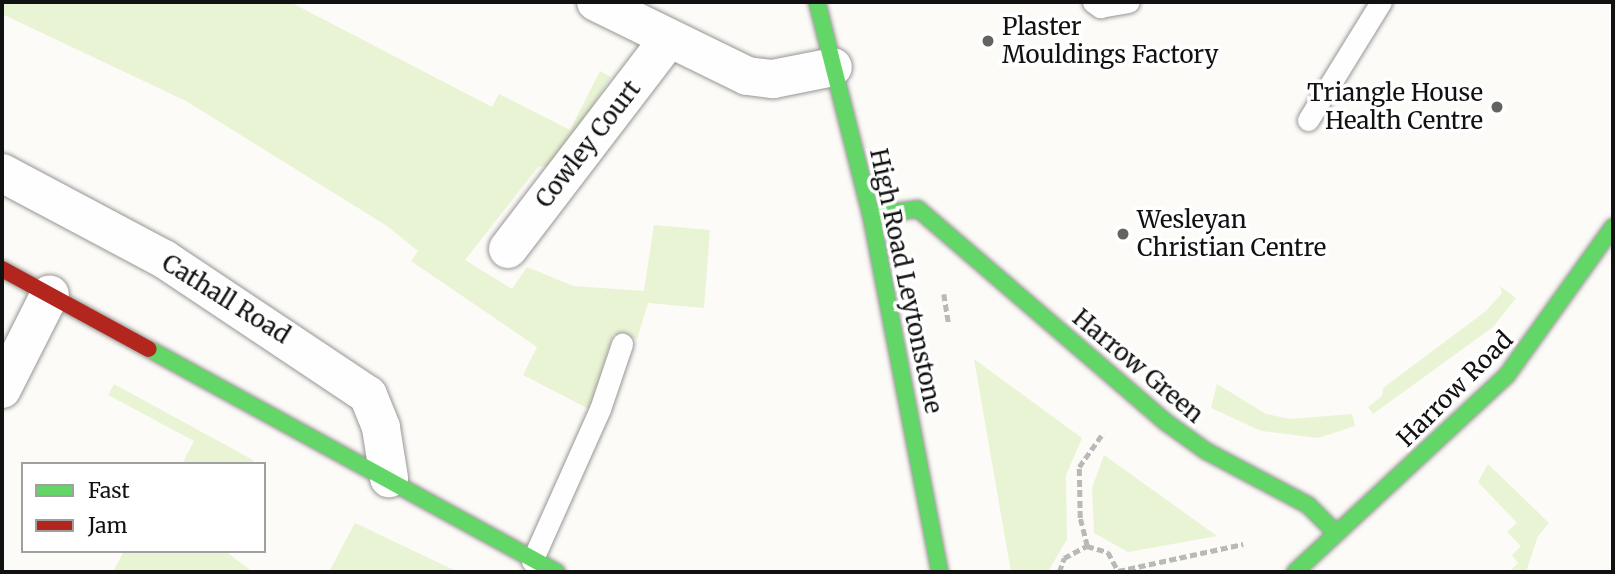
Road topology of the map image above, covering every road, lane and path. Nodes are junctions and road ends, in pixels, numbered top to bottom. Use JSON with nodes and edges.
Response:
{"nodes":[{"id":1,"x":596,"y":2,"type":"edge"},
{"id":2,"x":817,"y":2,"type":"edge"},
{"id":3,"x":1093,"y":2,"type":"edge"},
{"id":4,"x":1129,"y":2,"type":"edge"},
{"id":5,"x":1381,"y":2,"type":"edge"},
{"id":6,"x":668,"y":40,"type":"junction"},
{"id":7,"x":833,"y":67,"type":"junction"},
{"id":8,"x":1308,"y":120,"type":"dead end"},
{"id":9,"x":2,"y":173,"type":"edge"},
{"id":10,"x":871,"y":215,"type":"junction"},
{"id":11,"x":1613,"y":227,"type":"edge"},
{"id":12,"x":508,"y":248,"type":"dead end"},
{"id":13,"x":2,"y":269,"type":"edge"},
{"id":14,"x":50,"y":294,"type":"junction"},
{"id":15,"x":622,"y":344,"type":"dead end"},
{"id":16,"x":2,"y":389,"type":"edge"},
{"id":17,"x":1103,"y":433,"type":"dead end"},
{"id":18,"x":389,"y":478,"type":"junction"},
{"id":19,"x":1335,"y":532,"type":"junction"},
{"id":20,"x":1243,"y":544,"type":"dead end"},
{"id":21,"x":1087,"y":546,"type":"junction"},
{"id":22,"x":532,"y":561,"type":"junction"},
{"id":23,"x":557,"y":572,"type":"edge"},
{"id":24,"x":940,"y":572,"type":"edge"},
{"id":25,"x":1059,"y":572,"type":"edge"},
{"id":26,"x":1118,"y":572,"type":"edge"},
{"id":27,"x":1295,"y":572,"type":"edge"}],
"edges":[{"from":1,"to":6,"type":"street"},
{"from":2,"to":7,"type":"street","name":"High Road Leytonstone"},
{"from":3,"to":4,"type":"lane"},
{"from":5,"to":8,"type":"lane"},
{"from":6,"to":7,"type":"street"},
{"from":6,"to":12,"type":"street","name":"Cowley Court"},
{"from":7,"to":10,"type":"street","name":"High Road Leytonstone"},
{"from":9,"to":18,"type":"street","name":"Cathall Road"},
{"from":10,"to":19,"type":"street","name":"Harrow Green"},
{"from":10,"to":24,"type":"street","name":"High Road Leytonstone"},
{"from":11,"to":19,"type":"street","name":"Harrow Road"},
{"from":13,"to":14,"type":"street"},
{"from":14,"to":16,"type":"street"},
{"from":14,"to":18,"type":"street"},
{"from":15,"to":22,"type":"lane"},
{"from":17,"to":21,"type":"path"},
{"from":18,"to":22,"type":"street"},
{"from":19,"to":27,"type":"street"},
{"from":20,"to":26,"type":"path"},
{"from":21,"to":25,"type":"path"},
{"from":21,"to":26,"type":"path"},
{"from":22,"to":23,"type":"street"}]}
